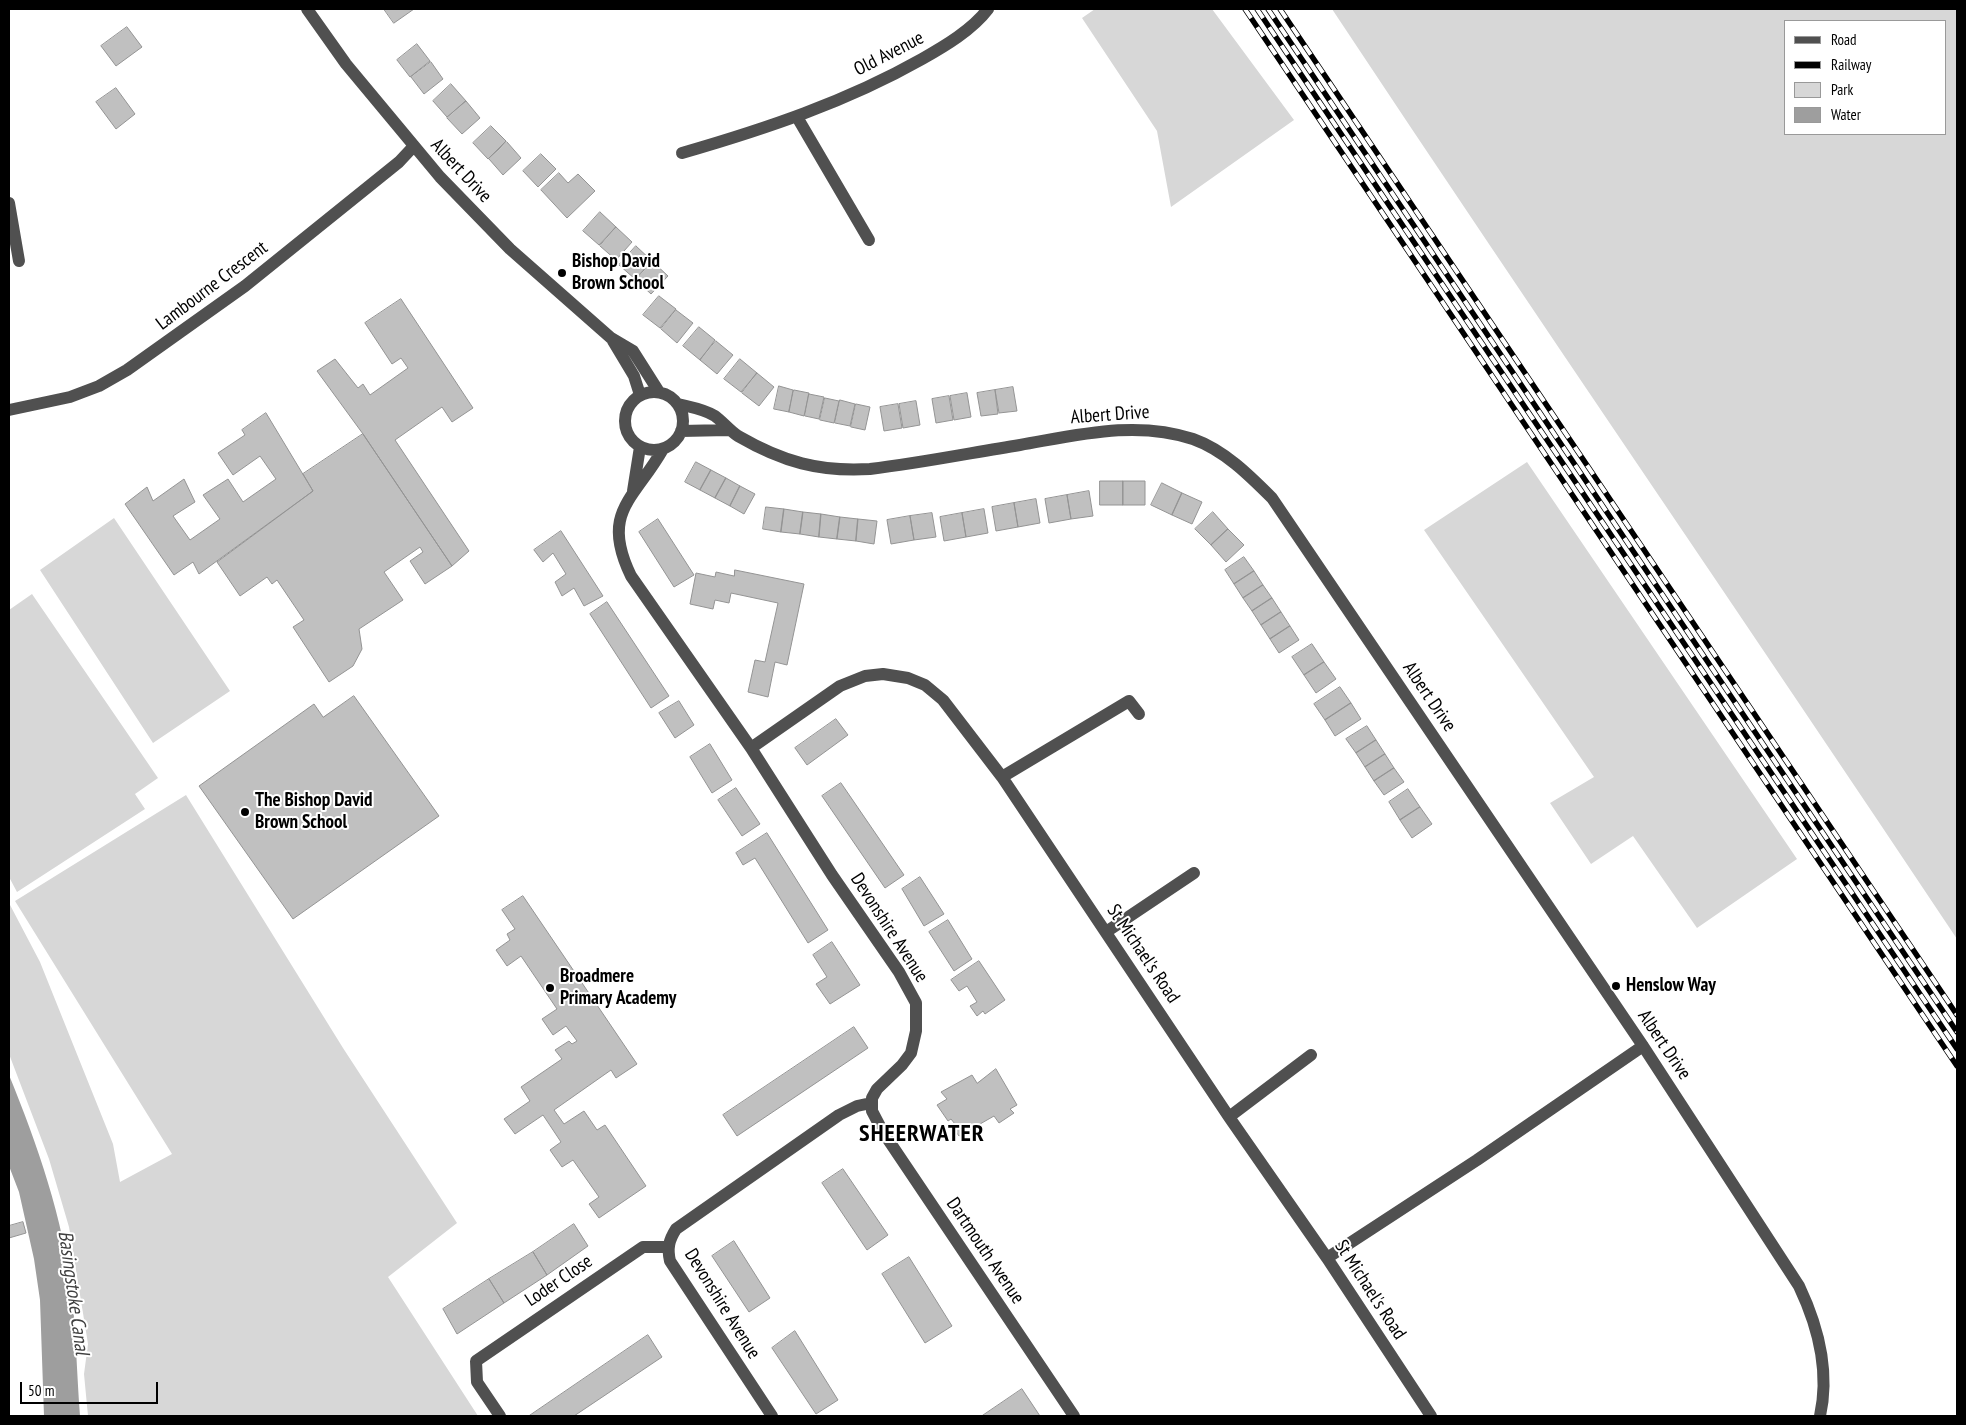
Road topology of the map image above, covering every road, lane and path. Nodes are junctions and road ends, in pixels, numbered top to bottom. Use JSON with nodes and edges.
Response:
{"nodes":[{"id":1,"x":307,"y":9,"type":"edge"},
{"id":2,"x":988,"y":9,"type":"edge"},
{"id":3,"x":797,"y":117,"type":"junction"},
{"id":4,"x":413,"y":147,"type":"junction"},
{"id":5,"x":682,"y":153,"type":"dead end"},
{"id":6,"x":9,"y":203,"type":"edge"},
{"id":7,"x":869,"y":240,"type":"dead end"},
{"id":8,"x":19,"y":262,"type":"dead end"},
{"id":9,"x":611,"y":338,"type":"junction"},
{"id":10,"x":659,"y":392,"type":"junction"},
{"id":11,"x":640,"y":394,"type":"junction"},
{"id":12,"x":678,"y":404,"type":"junction"},
{"id":13,"x":9,"y":410,"type":"edge"},
{"id":14,"x":728,"y":430,"type":"junction"},
{"id":15,"x":682,"y":431,"type":"junction"},
{"id":16,"x":640,"y":447,"type":"junction"},
{"id":17,"x":663,"y":449,"type":"junction"},
{"id":18,"x":633,"y":491,"type":"junction"},
{"id":19,"x":1139,"y":714,"type":"dead end"},
{"id":20,"x":750,"y":748,"type":"junction"},
{"id":21,"x":1002,"y":777,"type":"junction"},
{"id":22,"x":1194,"y":873,"type":"dead end"},
{"id":23,"x":1106,"y":932,"type":"junction"},
{"id":24,"x":1643,"y":1046,"type":"junction"},
{"id":25,"x":1311,"y":1055,"type":"dead end"},
{"id":26,"x":871,"y":1103,"type":"junction"},
{"id":27,"x":1229,"y":1117,"type":"junction"},
{"id":28,"x":668,"y":1247,"type":"junction"},
{"id":29,"x":1327,"y":1258,"type":"junction"},
{"id":30,"x":500,"y":1416,"type":"edge"},
{"id":31,"x":772,"y":1416,"type":"edge"},
{"id":32,"x":1074,"y":1416,"type":"edge"},
{"id":33,"x":1431,"y":1416,"type":"edge"},
{"id":34,"x":1820,"y":1416,"type":"edge"}],
"edges":[{"from":1,"to":4,"type":"street","name":"Albert Drive"},
{"from":2,"to":3,"type":"street","name":"Old Avenue"},
{"from":3,"to":5,"type":"street","name":"Old Avenue"},
{"from":3,"to":7,"type":"street"},
{"from":4,"to":9,"type":"street","name":"Albert Drive"},
{"from":4,"to":13,"type":"street","name":"Lambourne Crescent"},
{"from":6,"to":8,"type":"street"},
{"from":9,"to":10,"type":"street","name":"Albert Drive"},
{"from":9,"to":11,"type":"street","name":"Albert Drive"},
{"from":10,"to":11,"type":"street"},
{"from":10,"to":12,"type":"street"},
{"from":11,"to":16,"type":"street"},
{"from":12,"to":14,"type":"street","name":"Albert Drive"},
{"from":12,"to":15,"type":"street"},
{"from":14,"to":15,"type":"street","name":"Albert Drive"},
{"from":14,"to":24,"type":"street","name":"Albert Drive"},
{"from":15,"to":17,"type":"street"},
{"from":16,"to":17,"type":"street"},
{"from":16,"to":18,"type":"street","name":"Devonshire Avenue"},
{"from":17,"to":18,"type":"street","name":"Devonshire Avenue"},
{"from":18,"to":20,"type":"street","name":"Devonshire Avenue"},
{"from":19,"to":21,"type":"street"},
{"from":20,"to":21,"type":"street","name":"St Michael's Road"},
{"from":20,"to":26,"type":"street","name":"Devonshire Avenue"},
{"from":21,"to":23,"type":"street","name":"St Michael's Road"},
{"from":22,"to":23,"type":"street"},
{"from":23,"to":27,"type":"street","name":"St Michael's Road"},
{"from":24,"to":29,"type":"street"},
{"from":24,"to":34,"type":"street","name":"Albert Drive"},
{"from":25,"to":27,"type":"street"},
{"from":26,"to":28,"type":"street","name":"Devonshire Avenue"},
{"from":26,"to":32,"type":"street","name":"Dartmouth Avenue"},
{"from":27,"to":29,"type":"street","name":"St Michael's Road"},
{"from":28,"to":30,"type":"street","name":"Loder Close"},
{"from":28,"to":31,"type":"street","name":"Devonshire Avenue"},
{"from":29,"to":33,"type":"street","name":"St Michael's Road"}]}
